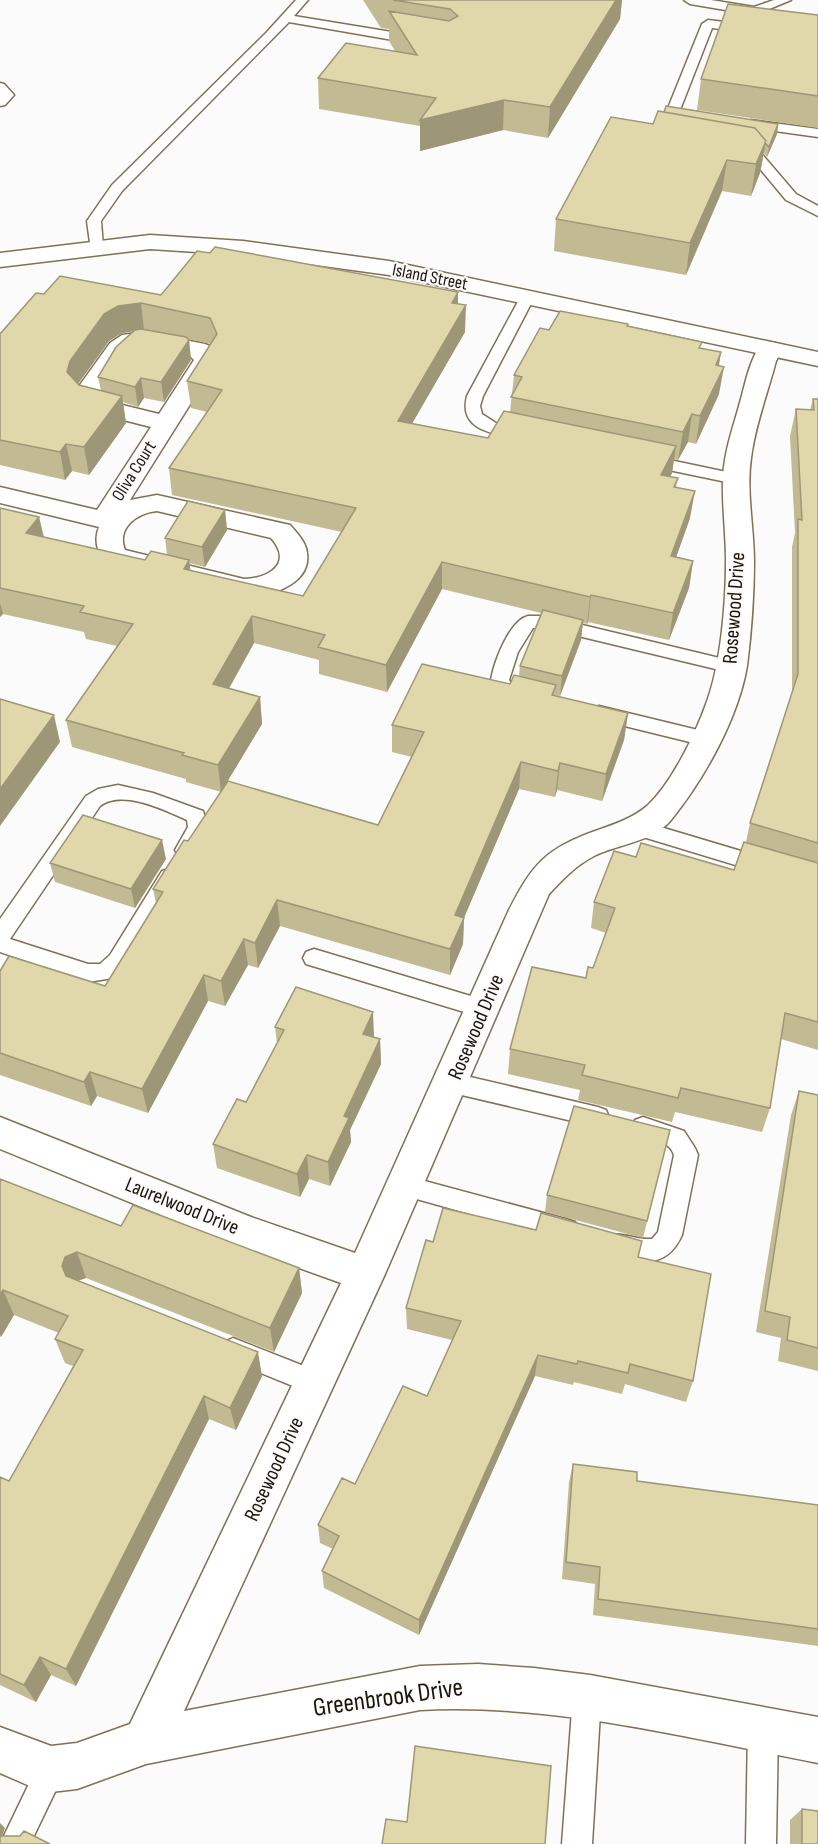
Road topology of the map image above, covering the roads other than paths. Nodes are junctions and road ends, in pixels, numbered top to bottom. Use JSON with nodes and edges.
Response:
{"nodes":[{"id":1,"x":302,"y":0,"type":"edge"},
{"id":2,"x":690,"y":0,"type":"edge"},
{"id":3,"x":785,"y":0,"type":"edge"},
{"id":4,"x":286,"y":18,"type":"junction"},
{"id":5,"x":763,"y":31,"type":"edge"},
{"id":6,"x":426,"y":41,"type":"edge"},
{"id":7,"x":0,"y":87,"type":"edge"},
{"id":8,"x":0,"y":102,"type":"edge"},
{"id":9,"x":706,"y":117,"type":"edge"},
{"id":10,"x":740,"y":122,"type":"edge"},
{"id":11,"x":818,"y":133,"type":"edge"},
{"id":12,"x":722,"y":149,"type":"edge"},
{"id":13,"x":818,"y":212,"type":"edge"},
{"id":14,"x":96,"y":246,"type":"junction"},
{"id":15,"x":36,"y":256,"type":"junction"},
{"id":16,"x":0,"y":260,"type":"edge"},
{"id":17,"x":0,"y":275,"type":"edge"},
{"id":18,"x":528,"y":296,"type":"junction"},
{"id":19,"x":770,"y":349,"type":"junction"},
{"id":20,"x":818,"y":359,"type":"edge"},
{"id":21,"x":164,"y":423,"type":"junction"},
{"id":22,"x":541,"y":438,"type":"edge"},
{"id":23,"x":633,"y":458,"type":"edge"},
{"id":24,"x":736,"y":479,"type":"junction"},
{"id":25,"x":0,"y":495,"type":"edge"},
{"id":26,"x":109,"y":521,"type":"junction"},
{"id":27,"x":732,"y":667,"type":"junction"},
{"id":28,"x":534,"y":698,"type":"edge"},
{"id":29,"x":579,"y":709,"type":"edge"},
{"id":30,"x":706,"y":739,"type":"junction"},
{"id":31,"x":637,"y":828,"type":"junction"},
{"id":32,"x":818,"y":882,"type":"edge"},
{"id":33,"x":0,"y":936,"type":"edge"},
{"id":34,"x":0,"y":944,"type":"edge"},
{"id":35,"x":314,"y":957,"type":"dead end"},
{"id":36,"x":484,"y":1010,"type":"junction"},
{"id":37,"x":453,"y":1083,"type":"junction"},
{"id":38,"x":0,"y":1133,"type":"edge"},
{"id":39,"x":406,"y":1186,"type":"junction"},
{"id":40,"x":366,"y":1274,"type":"junction"},
{"id":41,"x":216,"y":1343,"type":"edge"},
{"id":42,"x":315,"y":1383,"type":"junction"},
{"id":43,"x":587,"y":1697,"type":"junction"},
{"id":44,"x":763,"y":1729,"type":"junction"},
{"id":45,"x":818,"y":1740,"type":"edge"},
{"id":46,"x":146,"y":1741,"type":"junction"},
{"id":47,"x":0,"y":1749,"type":"edge"},
{"id":48,"x":51,"y":1769,"type":"junction"},
{"id":49,"x":14,"y":1844,"type":"edge"},
{"id":50,"x":577,"y":1844,"type":"edge"},
{"id":51,"x":761,"y":1844,"type":"edge"}],
"edges":[{"from":1,"to":4,"type":"lane"},
{"from":2,"to":3,"type":"lane"},
{"from":4,"to":6,"type":"lane"},
{"from":4,"to":14,"type":"lane"},
{"from":5,"to":9,"type":"lane"},
{"from":7,"to":8,"type":"lane"},
{"from":10,"to":11,"type":"lane"},
{"from":12,"to":13,"type":"lane"},
{"from":14,"to":15,"type":"street","name":"Island Street"},
{"from":14,"to":18,"type":"street","name":"Island Street"},
{"from":15,"to":16,"type":"street","name":"Island Street"},
{"from":15,"to":17,"type":"street"},
{"from":18,"to":19,"type":"street","name":"Island Street"},
{"from":18,"to":22,"type":"lane"},
{"from":19,"to":20,"type":"street","name":"Island Street"},
{"from":19,"to":24,"type":"street","name":"Rosewood Drive"},
{"from":21,"to":21,"type":"street","name":"Oliva Court"},
{"from":21,"to":26,"type":"street","name":"Oliva Court"},
{"from":23,"to":24,"type":"lane"},
{"from":24,"to":27,"type":"street","name":"Rosewood Drive"},
{"from":25,"to":26,"type":"street"},
{"from":26,"to":26,"type":"street"},
{"from":27,"to":28,"type":"lane"},
{"from":27,"to":30,"type":"street","name":"Rosewood Drive"},
{"from":29,"to":30,"type":"lane"},
{"from":30,"to":31,"type":"street","name":"Rosewood Drive"},
{"from":31,"to":32,"type":"lane"},
{"from":31,"to":36,"type":"street","name":"Rosewood Drive"},
{"from":33,"to":34,"type":"lane"},
{"from":35,"to":36,"type":"lane"},
{"from":36,"to":37,"type":"street","name":"Rosewood Drive"},
{"from":37,"to":39,"type":"street","name":"Rosewood Drive"},
{"from":37,"to":39,"type":"lane"},
{"from":38,"to":40,"type":"street","name":"Laurelwood Drive"},
{"from":39,"to":40,"type":"street","name":"Rosewood Drive"},
{"from":40,"to":42,"type":"street","name":"Rosewood Drive"},
{"from":41,"to":42,"type":"lane"},
{"from":42,"to":46,"type":"street","name":"Rosewood Drive"},
{"from":43,"to":44,"type":"street","name":"Greenbrook Drive"},
{"from":43,"to":46,"type":"street","name":"Greenbrook Drive"},
{"from":43,"to":50,"type":"lane"},
{"from":44,"to":45,"type":"street","name":"Greenbrook Drive"},
{"from":44,"to":51,"type":"lane"},
{"from":46,"to":48,"type":"street","name":"Greenbrook Drive"},
{"from":47,"to":48,"type":"street","name":"Greenbrook Drive"},
{"from":48,"to":49,"type":"lane"}]}
